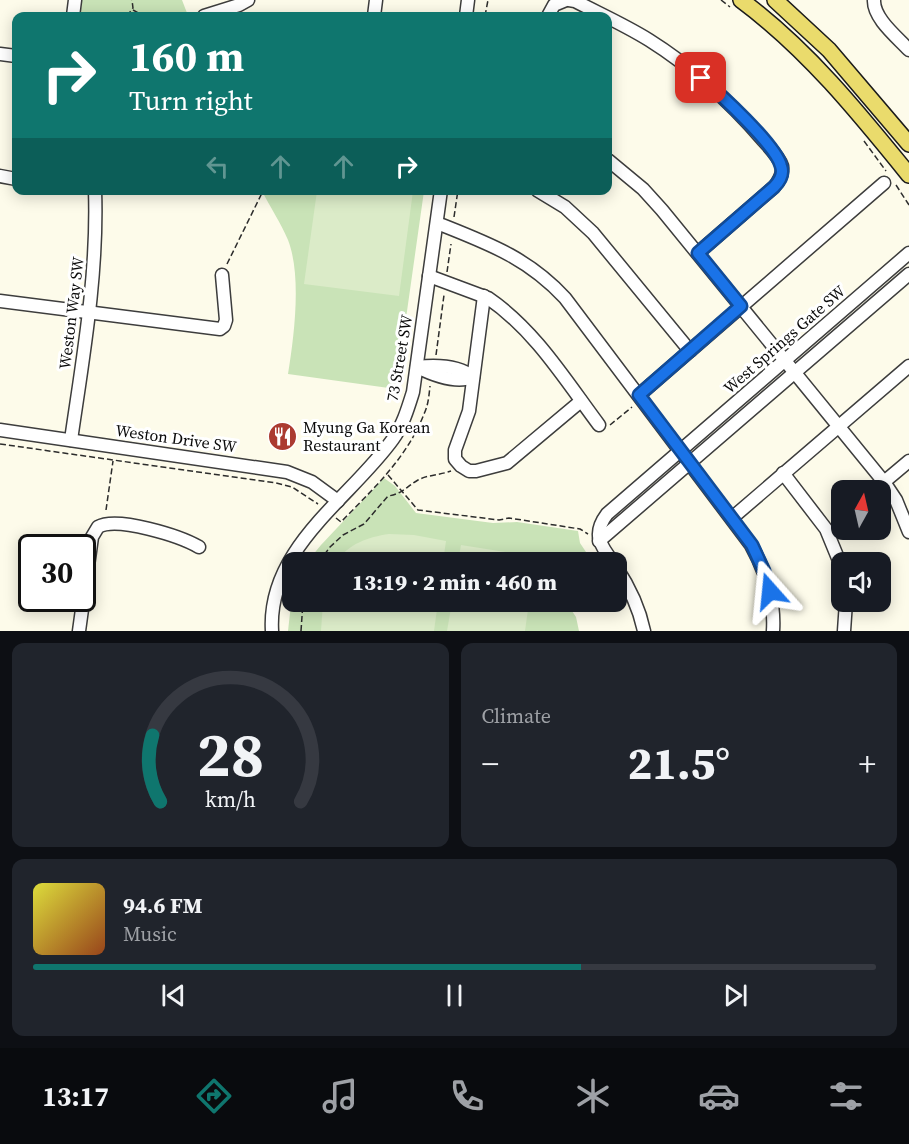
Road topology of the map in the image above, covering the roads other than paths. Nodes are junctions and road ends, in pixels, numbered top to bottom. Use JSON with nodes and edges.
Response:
{"nodes":[{"id":1,"x":248,"y":0,"type":"edge"},
{"id":2,"x":568,"y":0,"type":"edge"},
{"id":3,"x":775,"y":0,"type":"edge"},
{"id":4,"x":874,"y":0,"type":"edge"},
{"id":5,"x":739,"y":6,"type":"edge"},
{"id":6,"x":217,"y":12,"type":"edge"},
{"id":7,"x":550,"y":12,"type":"edge"},
{"id":8,"x":598,"y":12,"type":"edge"},
{"id":9,"x":612,"y":19,"type":"edge"},
{"id":10,"x":909,"y":50,"type":"edge"},
{"id":11,"x":909,"y":144,"type":"edge"},
{"id":12,"x":885,"y":146,"type":"junction"},
{"id":13,"x":612,"y":163,"type":"edge"},
{"id":14,"x":909,"y":176,"type":"edge"},
{"id":15,"x":887,"y":178,"type":"road end"},
{"id":16,"x":909,"y":188,"type":"edge"},
{"id":17,"x":95,"y":195,"type":"edge"},
{"id":18,"x":440,"y":195,"type":"edge"},
{"id":19,"x":546,"y":195,"type":"edge"},
{"id":20,"x":437,"y":223,"type":"junction"},
{"id":21,"x":698,"y":253,"type":"junction"},
{"id":22,"x":909,"y":253,"type":"edge"},
{"id":23,"x":222,"y":274,"type":"road end"},
{"id":24,"x":909,"y":274,"type":"edge"},
{"id":25,"x":429,"y":276,"type":"junction"},
{"id":26,"x":484,"y":296,"type":"junction"},
{"id":27,"x":0,"y":301,"type":"edge"},
{"id":28,"x":741,"y":306,"type":"junction"},
{"id":29,"x":89,"y":313,"type":"junction"},
{"id":30,"x":690,"y":351,"type":"junction"},
{"id":31,"x":785,"y":360,"type":"junction"},
{"id":32,"x":909,"y":366,"type":"edge"},
{"id":33,"x":417,"y":367,"type":"junction"},
{"id":34,"x":795,"y":372,"type":"junction"},
{"id":35,"x":473,"y":377,"type":"junction"},
{"id":36,"x":640,"y":397,"type":"junction"},
{"id":37,"x":581,"y":401,"type":"junction"},
{"id":38,"x":599,"y":425,"type":"road end"},
{"id":39,"x":838,"y":426,"type":"junction"},
{"id":40,"x":0,"y":430,"type":"edge"},
{"id":41,"x":71,"y":440,"type":"junction"},
{"id":42,"x":681,"y":450,"type":"junction"},
{"id":43,"x":909,"y":460,"type":"edge"},
{"id":44,"x":690,"y":463,"type":"junction"},
{"id":45,"x":783,"y":473,"type":"junction"},
{"id":46,"x":882,"y":480,"type":"edge"},
{"id":47,"x":886,"y":480,"type":"edge"},
{"id":48,"x":891,"y":492,"type":"edge"},
{"id":49,"x":339,"y":501,"type":"junction"},
{"id":50,"x":732,"y":518,"type":"junction"},
{"id":51,"x":909,"y":532,"type":"edge"},
{"id":52,"x":599,"y":541,"type":"junction"},
{"id":53,"x":199,"y":547,"type":"dead end"},
{"id":54,"x":604,"y":552,"type":"edge"},
{"id":55,"x":835,"y":552,"type":"edge"},
{"id":56,"x":627,"y":584,"type":"edge"},
{"id":57,"x":845,"y":612,"type":"edge"},
{"id":58,"x":79,"y":631,"type":"edge"},
{"id":59,"x":272,"y":631,"type":"edge"},
{"id":60,"x":644,"y":631,"type":"edge"},
{"id":61,"x":773,"y":631,"type":"edge"},
{"id":62,"x":844,"y":631,"type":"edge"}],
"edges":[{"from":1,"to":6,"type":"street"},
{"from":2,"to":7,"type":"street"},
{"from":2,"to":8,"type":"street"},
{"from":3,"to":11,"type":"main road"},
{"from":4,"to":10,"type":"street"},
{"from":5,"to":12,"type":"main road"},
{"from":9,"to":21,"type":"street"},
{"from":12,"to":14,"type":"main road"},
{"from":12,"to":16,"type":"main road"},
{"from":13,"to":21,"type":"street"},
{"from":15,"to":28,"type":"street"},
{"from":17,"to":29,"type":"street","name":"Weston Way SW"},
{"from":18,"to":20,"type":"street","name":"73 Street SW"},
{"from":19,"to":30,"type":"street"},
{"from":20,"to":25,"type":"street","name":"73 Street SW"},
{"from":20,"to":36,"type":"street"},
{"from":21,"to":28,"type":"street"},
{"from":22,"to":31,"type":"street","name":"West Springs Gate SW"},
{"from":23,"to":29,"type":"street"},
{"from":24,"to":34,"type":"street","name":"West Springs Gate SW"},
{"from":25,"to":26,"type":"street"},
{"from":25,"to":33,"type":"street","name":"73 Street SW"},
{"from":26,"to":35,"type":"street"},
{"from":26,"to":37,"type":"street"},
{"from":27,"to":29,"type":"street"},
{"from":28,"to":30,"type":"street"},
{"from":28,"to":31,"type":"street"},
{"from":29,"to":41,"type":"street","name":"Weston Way SW"},
{"from":30,"to":36,"type":"street"},
{"from":31,"to":34,"type":"street"},
{"from":31,"to":42,"type":"street","name":"West Springs Gate SW"},
{"from":32,"to":39,"type":"street"},
{"from":33,"to":35,"type":"street"},
{"from":33,"to":49,"type":"street","name":"73 Street SW"},
{"from":34,"to":39,"type":"street"},
{"from":34,"to":44,"type":"street","name":"West Springs Gate SW"},
{"from":35,"to":37,"type":"street"},
{"from":36,"to":42,"type":"street"},
{"from":37,"to":38,"type":"street"},
{"from":39,"to":45,"type":"street"},
{"from":39,"to":46,"type":"street"},
{"from":40,"to":41,"type":"street","name":"Weston Drive SW"},
{"from":41,"to":49,"type":"street","name":"Weston Drive SW"},
{"from":42,"to":44,"type":"street"},
{"from":42,"to":52,"type":"street","name":"West Springs Gate SW"},
{"from":43,"to":47,"type":"street"},
{"from":44,"to":50,"type":"street"},
{"from":44,"to":52,"type":"street","name":"West Springs Gate SW"},
{"from":45,"to":50,"type":"street"},
{"from":45,"to":55,"type":"street"},
{"from":48,"to":51,"type":"street"},
{"from":49,"to":59,"type":"street","name":"73 Street SW"},
{"from":50,"to":61,"type":"street"},
{"from":52,"to":54,"type":"street"},
{"from":53,"to":58,"type":"street"},
{"from":56,"to":60,"type":"street"},
{"from":57,"to":62,"type":"street"}]}
